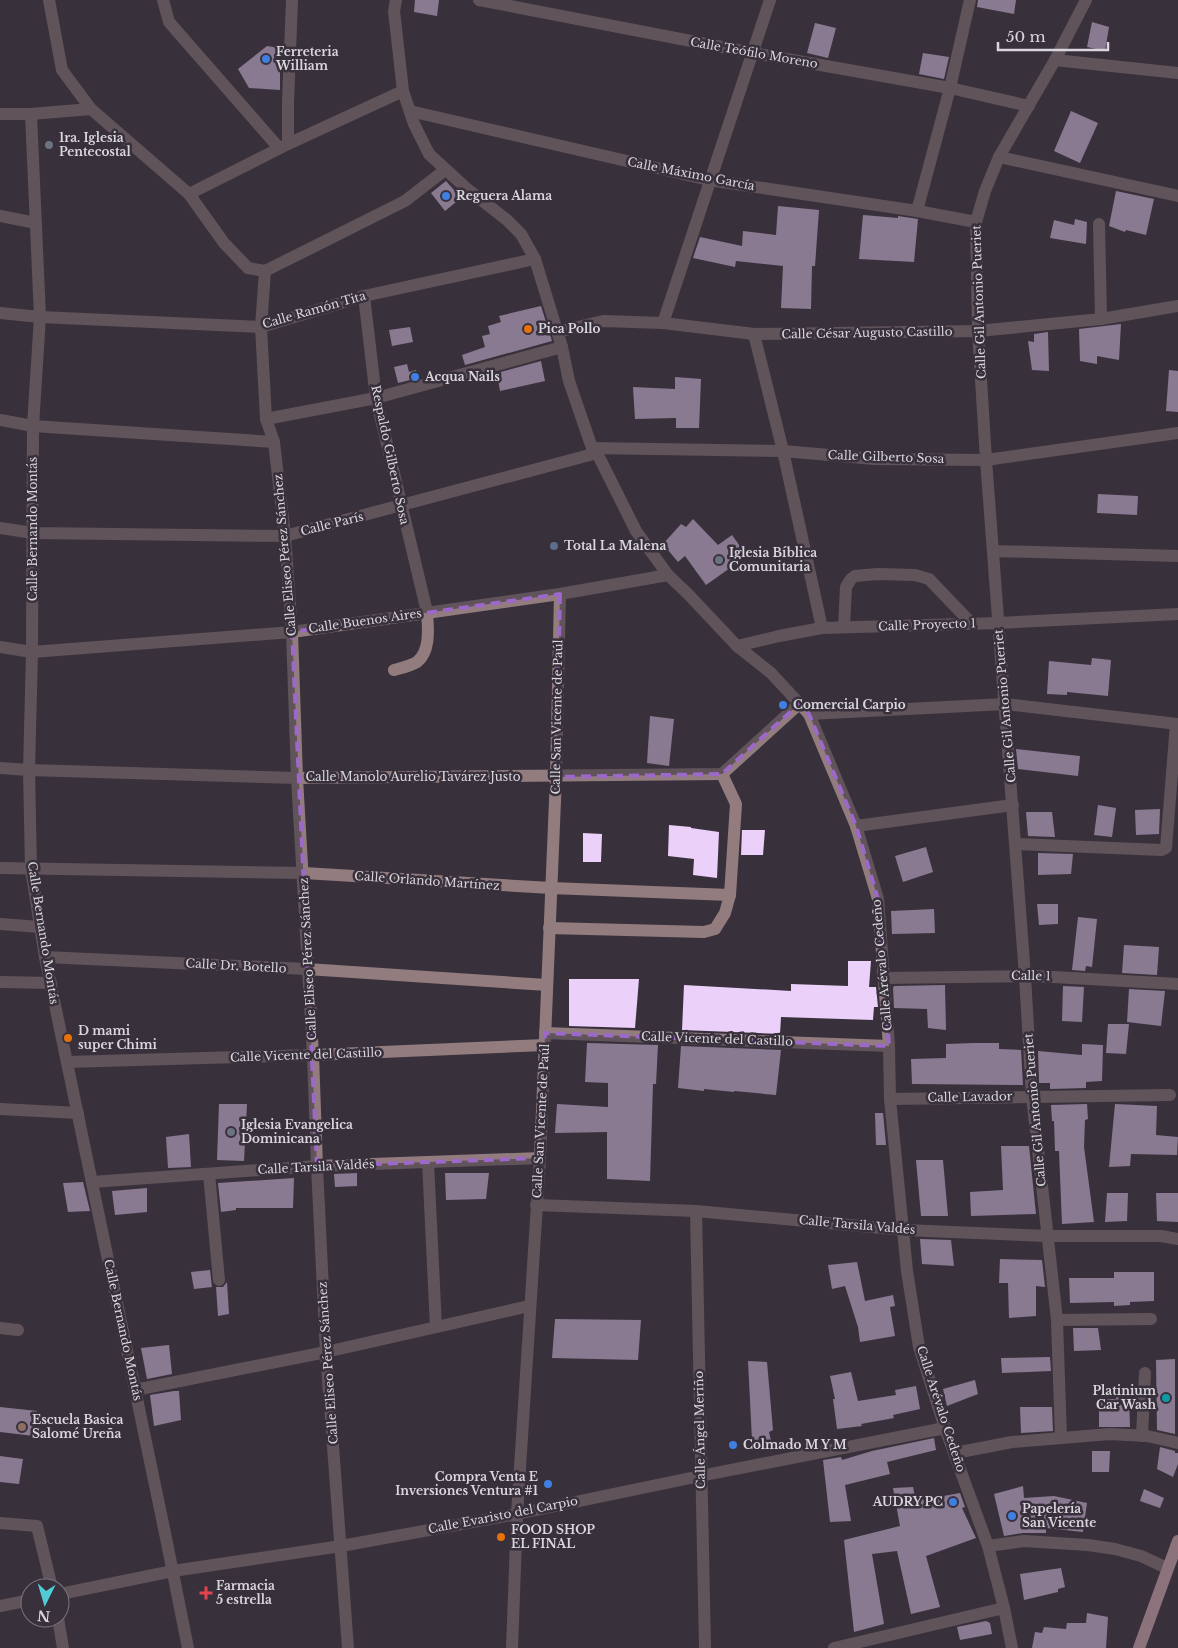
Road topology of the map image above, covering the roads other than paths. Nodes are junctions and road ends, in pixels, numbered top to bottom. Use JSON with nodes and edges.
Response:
{"nodes":[{"id":1,"x":49,"y":0,"type":"edge"},
{"id":2,"x":163,"y":0,"type":"edge"},
{"id":3,"x":292,"y":0,"type":"edge"},
{"id":4,"x":396,"y":0,"type":"edge"},
{"id":5,"x":479,"y":0,"type":"edge"},
{"id":6,"x":770,"y":0,"type":"edge"},
{"id":7,"x":970,"y":0,"type":"edge"},
{"id":8,"x":1086,"y":0,"type":"edge"},
{"id":9,"x":752,"y":53,"type":"junction"},
{"id":10,"x":1055,"y":60,"type":"junction"},
{"id":11,"x":1178,"y":73,"type":"edge"},
{"id":12,"x":950,"y":88,"type":"junction"},
{"id":13,"x":403,"y":91,"type":"junction"},
{"id":14,"x":1029,"y":106,"type":"junction"},
{"id":15,"x":91,"y":109,"type":"junction"},
{"id":16,"x":410,"y":111,"type":"junction"},
{"id":17,"x":0,"y":114,"type":"edge"},
{"id":18,"x":31,"y":114,"type":"junction"},
{"id":19,"x":284,"y":146,"type":"junction"},
{"id":20,"x":999,"y":158,"type":"junction"},
{"id":21,"x":445,"y":170,"type":"junction"},
{"id":22,"x":709,"y":180,"type":"junction"},
{"id":23,"x":189,"y":194,"type":"junction"},
{"id":24,"x":1178,"y":196,"type":"edge"},
{"id":25,"x":917,"y":211,"type":"junction"},
{"id":26,"x":0,"y":216,"type":"edge"},
{"id":27,"x":976,"y":222,"type":"junction"},
{"id":28,"x":36,"y":223,"type":"junction"},
{"id":29,"x":1099,"y":224,"type":"dead end"},
{"id":30,"x":535,"y":259,"type":"junction"},
{"id":31,"x":265,"y":272,"type":"junction"},
{"id":32,"x":364,"y":296,"type":"junction"},
{"id":33,"x":1178,"y":306,"type":"edge"},
{"id":34,"x":0,"y":313,"type":"edge"},
{"id":35,"x":40,"y":317,"type":"junction"},
{"id":36,"x":1101,"y":319,"type":"junction"},
{"id":37,"x":663,"y":323,"type":"junction"},
{"id":38,"x":261,"y":327,"type":"junction"},
{"id":39,"x":978,"y":331,"type":"junction"},
{"id":40,"x":557,"y":332,"type":"junction"},
{"id":41,"x":754,"y":334,"type":"junction"},
{"id":42,"x":562,"y":347,"type":"junction"},
{"id":43,"x":376,"y":398,"type":"junction"},
{"id":44,"x":266,"y":419,"type":"junction"},
{"id":45,"x":0,"y":420,"type":"edge"},
{"id":46,"x":34,"y":426,"type":"junction"},
{"id":47,"x":1178,"y":433,"type":"edge"},
{"id":48,"x":274,"y":442,"type":"junction"},
{"id":49,"x":594,"y":450,"type":"junction"},
{"id":50,"x":783,"y":452,"type":"junction"},
{"id":51,"x":986,"y":460,"type":"junction"},
{"id":52,"x":400,"y":506,"type":"junction"},
{"id":53,"x":0,"y":528,"type":"edge"},
{"id":54,"x":33,"y":533,"type":"junction"},
{"id":55,"x":285,"y":536,"type":"junction"},
{"id":56,"x":993,"y":551,"type":"junction"},
{"id":57,"x":1178,"y":556,"type":"edge"},
{"id":58,"x":668,"y":575,"type":"junction"},
{"id":59,"x":560,"y":594,"type":"junction"},
{"id":60,"x":427,"y":612,"type":"junction"},
{"id":61,"x":1178,"y":614,"type":"edge"},
{"id":62,"x":998,"y":623,"type":"junction"},
{"id":63,"x":971,"y":624,"type":"junction"},
{"id":64,"x":844,"y":627,"type":"junction"},
{"id":65,"x":822,"y":628,"type":"junction"},
{"id":66,"x":292,"y":632,"type":"junction"},
{"id":67,"x":737,"y":646,"type":"junction"},
{"id":68,"x":0,"y":647,"type":"edge"},
{"id":69,"x":32,"y":652,"type":"junction"},
{"id":70,"x":394,"y":670,"type":"dead end"},
{"id":71,"x":799,"y":704,"type":"junction"},
{"id":72,"x":1005,"y":704,"type":"junction"},
{"id":73,"x":809,"y":714,"type":"junction"},
{"id":74,"x":1177,"y":724,"type":"edge"},
{"id":75,"x":0,"y":768,"type":"edge"},
{"id":76,"x":29,"y":770,"type":"junction"},
{"id":77,"x":722,"y":774,"type":"junction"},
{"id":78,"x":556,"y":777,"type":"junction"},
{"id":79,"x":297,"y":778,"type":"junction"},
{"id":80,"x":1013,"y":805,"type":"junction"},
{"id":81,"x":856,"y":826,"type":"junction"},
{"id":82,"x":1016,"y":844,"type":"junction"},
{"id":83,"x":0,"y":868,"type":"edge"},
{"id":84,"x":31,"y":869,"type":"junction"},
{"id":85,"x":304,"y":873,"type":"junction"},
{"id":86,"x":551,"y":888,"type":"junction"},
{"id":87,"x":730,"y":895,"type":"junction"},
{"id":88,"x":0,"y":924,"type":"edge"},
{"id":89,"x":40,"y":928,"type":"junction"},
{"id":90,"x":549,"y":928,"type":"junction"},
{"id":91,"x":45,"y":957,"type":"junction"},
{"id":92,"x":308,"y":969,"type":"junction"},
{"id":93,"x":1026,"y":976,"type":"junction"},
{"id":94,"x":884,"y":978,"type":"junction"},
{"id":95,"x":0,"y":982,"type":"edge"},
{"id":96,"x":51,"y":983,"type":"junction"},
{"id":97,"x":1178,"y":984,"type":"edge"},
{"id":98,"x":547,"y":985,"type":"junction"},
{"id":99,"x":545,"y":1039,"type":"junction"},
{"id":100,"x":889,"y":1046,"type":"junction"},
{"id":101,"x":313,"y":1055,"type":"junction"},
{"id":102,"x":67,"y":1062,"type":"junction"},
{"id":103,"x":1170,"y":1095,"type":"dead end"},
{"id":104,"x":1032,"y":1096,"type":"junction"},
{"id":105,"x":890,"y":1099,"type":"junction"},
{"id":106,"x":0,"y":1109,"type":"edge"},
{"id":107,"x":78,"y":1113,"type":"junction"},
{"id":108,"x":540,"y":1158,"type":"junction"},
{"id":109,"x":428,"y":1162,"type":"junction"},
{"id":110,"x":317,"y":1166,"type":"junction"},
{"id":111,"x":209,"y":1174,"type":"junction"},
{"id":112,"x":92,"y":1182,"type":"junction"},
{"id":113,"x":536,"y":1205,"type":"junction"},
{"id":114,"x":696,"y":1211,"type":"junction"},
{"id":115,"x":904,"y":1230,"type":"junction"},
{"id":116,"x":1046,"y":1236,"type":"junction"},
{"id":117,"x":1178,"y":1239,"type":"edge"},
{"id":118,"x":219,"y":1280,"type":"dead end"},
{"id":119,"x":530,"y":1306,"type":"junction"},
{"id":120,"x":1151,"y":1319,"type":"dead end"},
{"id":121,"x":1057,"y":1320,"type":"junction"},
{"id":122,"x":436,"y":1327,"type":"junction"},
{"id":123,"x":0,"y":1328,"type":"edge"},
{"id":124,"x":18,"y":1330,"type":"dead end"},
{"id":125,"x":326,"y":1352,"type":"junction"},
{"id":126,"x":1145,"y":1373,"type":"dead end"},
{"id":127,"x":135,"y":1390,"type":"junction"},
{"id":128,"x":945,"y":1428,"type":"junction"},
{"id":129,"x":1142,"y":1436,"type":"junction"},
{"id":130,"x":1061,"y":1438,"type":"junction"},
{"id":131,"x":1178,"y":1443,"type":"edge"},
{"id":132,"x":955,"y":1453,"type":"junction"},
{"id":133,"x":700,"y":1476,"type":"junction"},
{"id":134,"x":517,"y":1514,"type":"junction"},
{"id":135,"x":0,"y":1523,"type":"edge"},
{"id":136,"x":1178,"y":1541,"type":"edge"},
{"id":137,"x":341,"y":1546,"type":"junction"},
{"id":138,"x":988,"y":1546,"type":"junction"},
{"id":139,"x":1167,"y":1568,"type":"junction"},
{"id":140,"x":172,"y":1571,"type":"junction"},
{"id":141,"x":50,"y":1578,"type":"edge"},
{"id":142,"x":70,"y":1592,"type":"edge"},
{"id":143,"x":20,"y":1602,"type":"edge"},
{"id":144,"x":0,"y":1606,"type":"edge"},
{"id":145,"x":1004,"y":1608,"type":"junction"},
{"id":146,"x":59,"y":1628,"type":"edge"},
{"id":147,"x":62,"y":1648,"type":"edge"},
{"id":148,"x":188,"y":1648,"type":"edge"},
{"id":149,"x":348,"y":1648,"type":"edge"},
{"id":150,"x":512,"y":1648,"type":"edge"},
{"id":151,"x":705,"y":1648,"type":"edge"},
{"id":152,"x":834,"y":1648,"type":"edge"},
{"id":153,"x":1012,"y":1648,"type":"edge"},
{"id":154,"x":1139,"y":1648,"type":"edge"}],
"edges":[{"from":1,"to":15,"type":"street"},
{"from":2,"to":19,"type":"street"},
{"from":3,"to":19,"type":"street"},
{"from":4,"to":13,"type":"street","name":"Calle Arévalo Cedeño"},
{"from":5,"to":9,"type":"street","name":"Calle Teófilo Moreno"},
{"from":6,"to":9,"type":"street"},
{"from":7,"to":12,"type":"street"},
{"from":8,"to":10,"type":"street","name":"Calle Gil Antonio Pueriet"},
{"from":9,"to":12,"type":"street","name":"Calle Teófilo Moreno"},
{"from":9,"to":22,"type":"street"},
{"from":10,"to":11,"type":"street"},
{"from":10,"to":14,"type":"street","name":"Calle Gil Antonio Pueriet"},
{"from":12,"to":14,"type":"street","name":"Calle Teófilo Moreno"},
{"from":12,"to":25,"type":"street"},
{"from":13,"to":16,"type":"street","name":"Calle Arévalo Cedeño"},
{"from":13,"to":19,"type":"street"},
{"from":14,"to":20,"type":"street","name":"Calle Gil Antonio Pueriet"},
{"from":15,"to":18,"type":"street"},
{"from":15,"to":23,"type":"street"},
{"from":16,"to":21,"type":"street","name":"Calle Arévalo Cedeño"},
{"from":16,"to":22,"type":"street","name":"Calle Máximo García"},
{"from":17,"to":18,"type":"street"},
{"from":18,"to":28,"type":"street","name":"Calle Bernando Montás"},
{"from":19,"to":23,"type":"street"},
{"from":20,"to":24,"type":"street"},
{"from":20,"to":27,"type":"street","name":"Calle Gil Antonio Pueriet"},
{"from":21,"to":30,"type":"street","name":"Calle Arévalo Cedeño"},
{"from":21,"to":31,"type":"street"},
{"from":22,"to":25,"type":"street","name":"Calle Máximo García"},
{"from":22,"to":37,"type":"street"},
{"from":23,"to":31,"type":"street"},
{"from":25,"to":27,"type":"street","name":"Calle Máximo García"},
{"from":26,"to":28,"type":"street"},
{"from":27,"to":39,"type":"street","name":"Calle Gil Antonio Pueriet"},
{"from":28,"to":35,"type":"street","name":"Calle Bernando Montás"},
{"from":29,"to":36,"type":"street"},
{"from":30,"to":32,"type":"street","name":"Calle Ramón Tita"},
{"from":30,"to":40,"type":"street","name":"Calle Arévalo Cedeño"},
{"from":31,"to":38,"type":"street","name":"Calle Eliseo Pérez Sánchez"},
{"from":32,"to":38,"type":"street","name":"Calle Ramón Tita"},
{"from":32,"to":43,"type":"street","name":"Respaldo Gilberto Sosa"},
{"from":33,"to":36,"type":"street","name":"Calle César Augusto Castillo"},
{"from":34,"to":35,"type":"street","name":"Calle Ramón Tita"},
{"from":35,"to":38,"type":"street","name":"Calle Ramón Tita"},
{"from":35,"to":46,"type":"street","name":"Calle Bernando Montás"},
{"from":36,"to":39,"type":"street","name":"Calle César Augusto Castillo"},
{"from":37,"to":40,"type":"street","name":"Calle César Augusto Castillo"},
{"from":37,"to":41,"type":"street","name":"Calle César Augusto Castillo"},
{"from":38,"to":44,"type":"street","name":"Calle Eliseo Pérez Sánchez"},
{"from":39,"to":41,"type":"street","name":"Calle César Augusto Castillo"},
{"from":39,"to":51,"type":"street","name":"Calle Gil Antonio Pueriet"},
{"from":40,"to":42,"type":"street","name":"Calle Arévalo Cedeño"},
{"from":41,"to":50,"type":"street"},
{"from":42,"to":43,"type":"street"},
{"from":42,"to":49,"type":"street","name":"Calle Arévalo Cedeño"},
{"from":43,"to":44,"type":"street"},
{"from":43,"to":52,"type":"street","name":"Respaldo Gilberto Sosa"},
{"from":44,"to":48,"type":"street","name":"Calle Eliseo Pérez Sánchez"},
{"from":45,"to":46,"type":"street"},
{"from":46,"to":48,"type":"street"},
{"from":46,"to":54,"type":"street","name":"Calle Bernando Montás"},
{"from":47,"to":51,"type":"street","name":"Calle Gilberto Sosa"},
{"from":48,"to":55,"type":"street","name":"Calle Eliseo Pérez Sánchez"},
{"from":49,"to":50,"type":"street","name":"Calle Gilberto Sosa"},
{"from":49,"to":52,"type":"street","name":"Calle París"},
{"from":49,"to":58,"type":"street","name":"Calle Arévalo Cedeño"},
{"from":50,"to":51,"type":"street","name":"Calle Gilberto Sosa"},
{"from":50,"to":65,"type":"street"},
{"from":51,"to":56,"type":"street","name":"Calle Gil Antonio Pueriet"},
{"from":52,"to":55,"type":"street","name":"Calle París"},
{"from":52,"to":60,"type":"street","name":"Respaldo Gilberto Sosa"},
{"from":53,"to":54,"type":"street","name":"Calle París"},
{"from":54,"to":55,"type":"street","name":"Calle París"},
{"from":54,"to":69,"type":"street","name":"Calle Bernando Montás"},
{"from":55,"to":66,"type":"street","name":"Calle Eliseo Pérez Sánchez"},
{"from":56,"to":57,"type":"street"},
{"from":56,"to":62,"type":"street","name":"Calle Gil Antonio Pueriet"},
{"from":58,"to":59,"type":"street","name":"Calle Buenos Aires"},
{"from":58,"to":67,"type":"street","name":"Calle Arévalo Cedeño"},
{"from":59,"to":60,"type":"street","name":"Calle Buenos Aires"},
{"from":59,"to":78,"type":"street","name":"Calle San Vicente de Paúl"},
{"from":60,"to":66,"type":"street","name":"Calle Buenos Aires"},
{"from":60,"to":70,"type":"street","name":"Respaldo Gilberto Sosa"},
{"from":61,"to":62,"type":"street","name":"Calle Proyecto 1"},
{"from":62,"to":63,"type":"street","name":"Calle Proyecto 1"},
{"from":62,"to":72,"type":"street","name":"Calle Gil Antonio Pueriet"},
{"from":63,"to":64,"type":"street","name":"Calle Proyecto 1"},
{"from":63,"to":64,"type":"street"},
{"from":64,"to":65,"type":"street","name":"Calle Proyecto 1"},
{"from":65,"to":67,"type":"street","name":"Calle Proyecto 1"},
{"from":66,"to":69,"type":"street","name":"Calle Buenos Aires"},
{"from":66,"to":79,"type":"street","name":"Calle Eliseo Pérez Sánchez"},
{"from":67,"to":71,"type":"street","name":"Calle Arévalo Cedeño"},
{"from":68,"to":69,"type":"street","name":"Calle Buenos Aires"},
{"from":69,"to":76,"type":"street","name":"Calle Bernando Montás"},
{"from":71,"to":73,"type":"street","name":"Calle Arévalo Cedeño"},
{"from":71,"to":77,"type":"street"},
{"from":72,"to":73,"type":"street"},
{"from":72,"to":74,"type":"street"},
{"from":72,"to":80,"type":"street","name":"Calle Gil Antonio Pueriet"},
{"from":73,"to":81,"type":"street","name":"Calle Arévalo Cedeño"},
{"from":74,"to":82,"type":"street"},
{"from":75,"to":76,"type":"street","name":"Calle Manolo Aurelio Tavárez Justo"},
{"from":76,"to":79,"type":"street","name":"Calle Manolo Aurelio Tavárez Justo"},
{"from":76,"to":84,"type":"street","name":"Calle Bernando Montás"},
{"from":77,"to":78,"type":"street","name":"Calle Manolo Aurelio Tavárez Justo"},
{"from":77,"to":87,"type":"street"},
{"from":78,"to":79,"type":"street","name":"Calle Manolo Aurelio Tavárez Justo"},
{"from":78,"to":86,"type":"street","name":"Calle San Vicente de Paúl"},
{"from":79,"to":85,"type":"street","name":"Calle Eliseo Pérez Sánchez"},
{"from":80,"to":81,"type":"street"},
{"from":80,"to":82,"type":"street","name":"Calle Gil Antonio Pueriet"},
{"from":81,"to":94,"type":"street","name":"Calle Arévalo Cedeño"},
{"from":82,"to":93,"type":"street","name":"Calle Gil Antonio Pueriet"},
{"from":83,"to":84,"type":"street","name":"Calle Orlando Martínez"},
{"from":84,"to":85,"type":"street","name":"Calle Orlando Martínez"},
{"from":84,"to":89,"type":"street","name":"Calle Bernando Montás"},
{"from":85,"to":86,"type":"street","name":"Calle Orlando Martínez"},
{"from":85,"to":92,"type":"street","name":"Calle Eliseo Pérez Sánchez"},
{"from":86,"to":87,"type":"street","name":"Calle Orlando Martínez"},
{"from":86,"to":90,"type":"street","name":"Calle San Vicente de Paúl"},
{"from":87,"to":90,"type":"street"},
{"from":88,"to":89,"type":"street"},
{"from":89,"to":91,"type":"street","name":"Calle Bernando Montás"},
{"from":90,"to":98,"type":"street","name":"Calle San Vicente de Paúl"},
{"from":91,"to":92,"type":"street","name":"Calle Dr. Botello"},
{"from":91,"to":96,"type":"street","name":"Calle Bernando Montás"},
{"from":92,"to":98,"type":"street","name":"Calle Dr. Botello"},
{"from":92,"to":101,"type":"street","name":"Calle Eliseo Pérez Sánchez"},
{"from":93,"to":94,"type":"street","name":"Calle 1"},
{"from":93,"to":97,"type":"street","name":"Calle 1"},
{"from":93,"to":104,"type":"street","name":"Calle Gil Antonio Pueriet"},
{"from":94,"to":100,"type":"street","name":"Calle Arévalo Cedeño"},
{"from":95,"to":96,"type":"street"},
{"from":96,"to":102,"type":"street","name":"Calle Bernando Montás"},
{"from":98,"to":99,"type":"street","name":"Calle San Vicente de Paúl"},
{"from":99,"to":100,"type":"street","name":"Calle Vicente del Castillo"},
{"from":99,"to":101,"type":"street","name":"Calle Vicente del Castillo"},
{"from":99,"to":108,"type":"street","name":"Calle San Vicente de Paúl"},
{"from":100,"to":105,"type":"street","name":"Calle Arévalo Cedeño"},
{"from":101,"to":102,"type":"street","name":"Calle Vicente del Castillo"},
{"from":101,"to":110,"type":"street","name":"Calle Eliseo Pérez Sánchez"},
{"from":102,"to":107,"type":"street","name":"Calle Bernando Montás"},
{"from":103,"to":104,"type":"street","name":"Calle Lavador"},
{"from":104,"to":105,"type":"street","name":"Calle Lavador"},
{"from":104,"to":116,"type":"street","name":"Calle Gil Antonio Pueriet"},
{"from":105,"to":115,"type":"street","name":"Calle Arévalo Cedeño"},
{"from":106,"to":107,"type":"street"},
{"from":107,"to":112,"type":"street","name":"Calle Bernando Montás"},
{"from":108,"to":109,"type":"street","name":"Calle Tarsila Valdés"},
{"from":108,"to":113,"type":"street","name":"Calle San Vicente de Paúl"},
{"from":109,"to":110,"type":"street","name":"Calle Tarsila Valdés"},
{"from":109,"to":122,"type":"street"},
{"from":110,"to":111,"type":"street","name":"Calle Tarsila Valdés"},
{"from":110,"to":125,"type":"street","name":"Calle Eliseo Pérez Sánchez"},
{"from":111,"to":112,"type":"street","name":"Calle Tarsila Valdés"},
{"from":111,"to":118,"type":"street"},
{"from":112,"to":127,"type":"street","name":"Calle Bernando Montás"},
{"from":113,"to":114,"type":"street","name":"Calle Tarsila Valdés"},
{"from":113,"to":119,"type":"street","name":"Calle San Vicente de Paúl"},
{"from":114,"to":115,"type":"street","name":"Calle Tarsila Valdés"},
{"from":114,"to":133,"type":"street","name":"Calle Ángel Meriño"},
{"from":115,"to":116,"type":"street","name":"Calle Tarsila Valdés"},
{"from":115,"to":128,"type":"street","name":"Calle Arévalo Cedeño"},
{"from":116,"to":117,"type":"street","name":"Calle Tarsila Valdés"},
{"from":116,"to":121,"type":"street","name":"Calle Gil Antonio Pueriet"},
{"from":119,"to":122,"type":"street"},
{"from":119,"to":134,"type":"street","name":"Calle San Vicente de Paúl"},
{"from":120,"to":121,"type":"street"},
{"from":121,"to":130,"type":"street","name":"Calle Gil Antonio Pueriet"},
{"from":122,"to":125,"type":"street"},
{"from":123,"to":124,"type":"street"},
{"from":125,"to":127,"type":"street"},
{"from":125,"to":137,"type":"street","name":"Calle Eliseo Pérez Sánchez"},
{"from":126,"to":129,"type":"street"},
{"from":127,"to":140,"type":"street","name":"Calle Bernando Montás"},
{"from":128,"to":132,"type":"street","name":"Calle Arévalo Cedeño"},
{"from":128,"to":133,"type":"street","name":"Calle Evaristo del Carpio"},
{"from":129,"to":130,"type":"street"},
{"from":129,"to":131,"type":"street"},
{"from":130,"to":132,"type":"street"},
{"from":132,"to":138,"type":"street","name":"Calle Arévalo Cedeño"},
{"from":133,"to":134,"type":"street","name":"Calle Evaristo del Carpio"},
{"from":133,"to":151,"type":"street","name":"Calle Ángel Meriño"},
{"from":134,"to":137,"type":"street","name":"Calle Evaristo del Carpio"},
{"from":134,"to":150,"type":"street","name":"Calle San Vicente de Paúl"},
{"from":135,"to":141,"type":"street"},
{"from":136,"to":139,"type":"main road"},
{"from":137,"to":140,"type":"street","name":"Calle Evaristo del Carpio"},
{"from":137,"to":149,"type":"street","name":"Calle Eliseo Pérez Sánchez"},
{"from":138,"to":139,"type":"street"},
{"from":138,"to":145,"type":"street","name":"Calle Arévalo Cedeño"},
{"from":139,"to":154,"type":"main road"},
{"from":140,"to":142,"type":"street","name":"Calle Evaristo del Carpio"},
{"from":140,"to":148,"type":"street","name":"Calle Bernando Montás"},
{"from":143,"to":144,"type":"street"},
{"from":145,"to":152,"type":"street"},
{"from":145,"to":153,"type":"street","name":"Calle Arévalo Cedeño"},
{"from":146,"to":147,"type":"street"}]}
